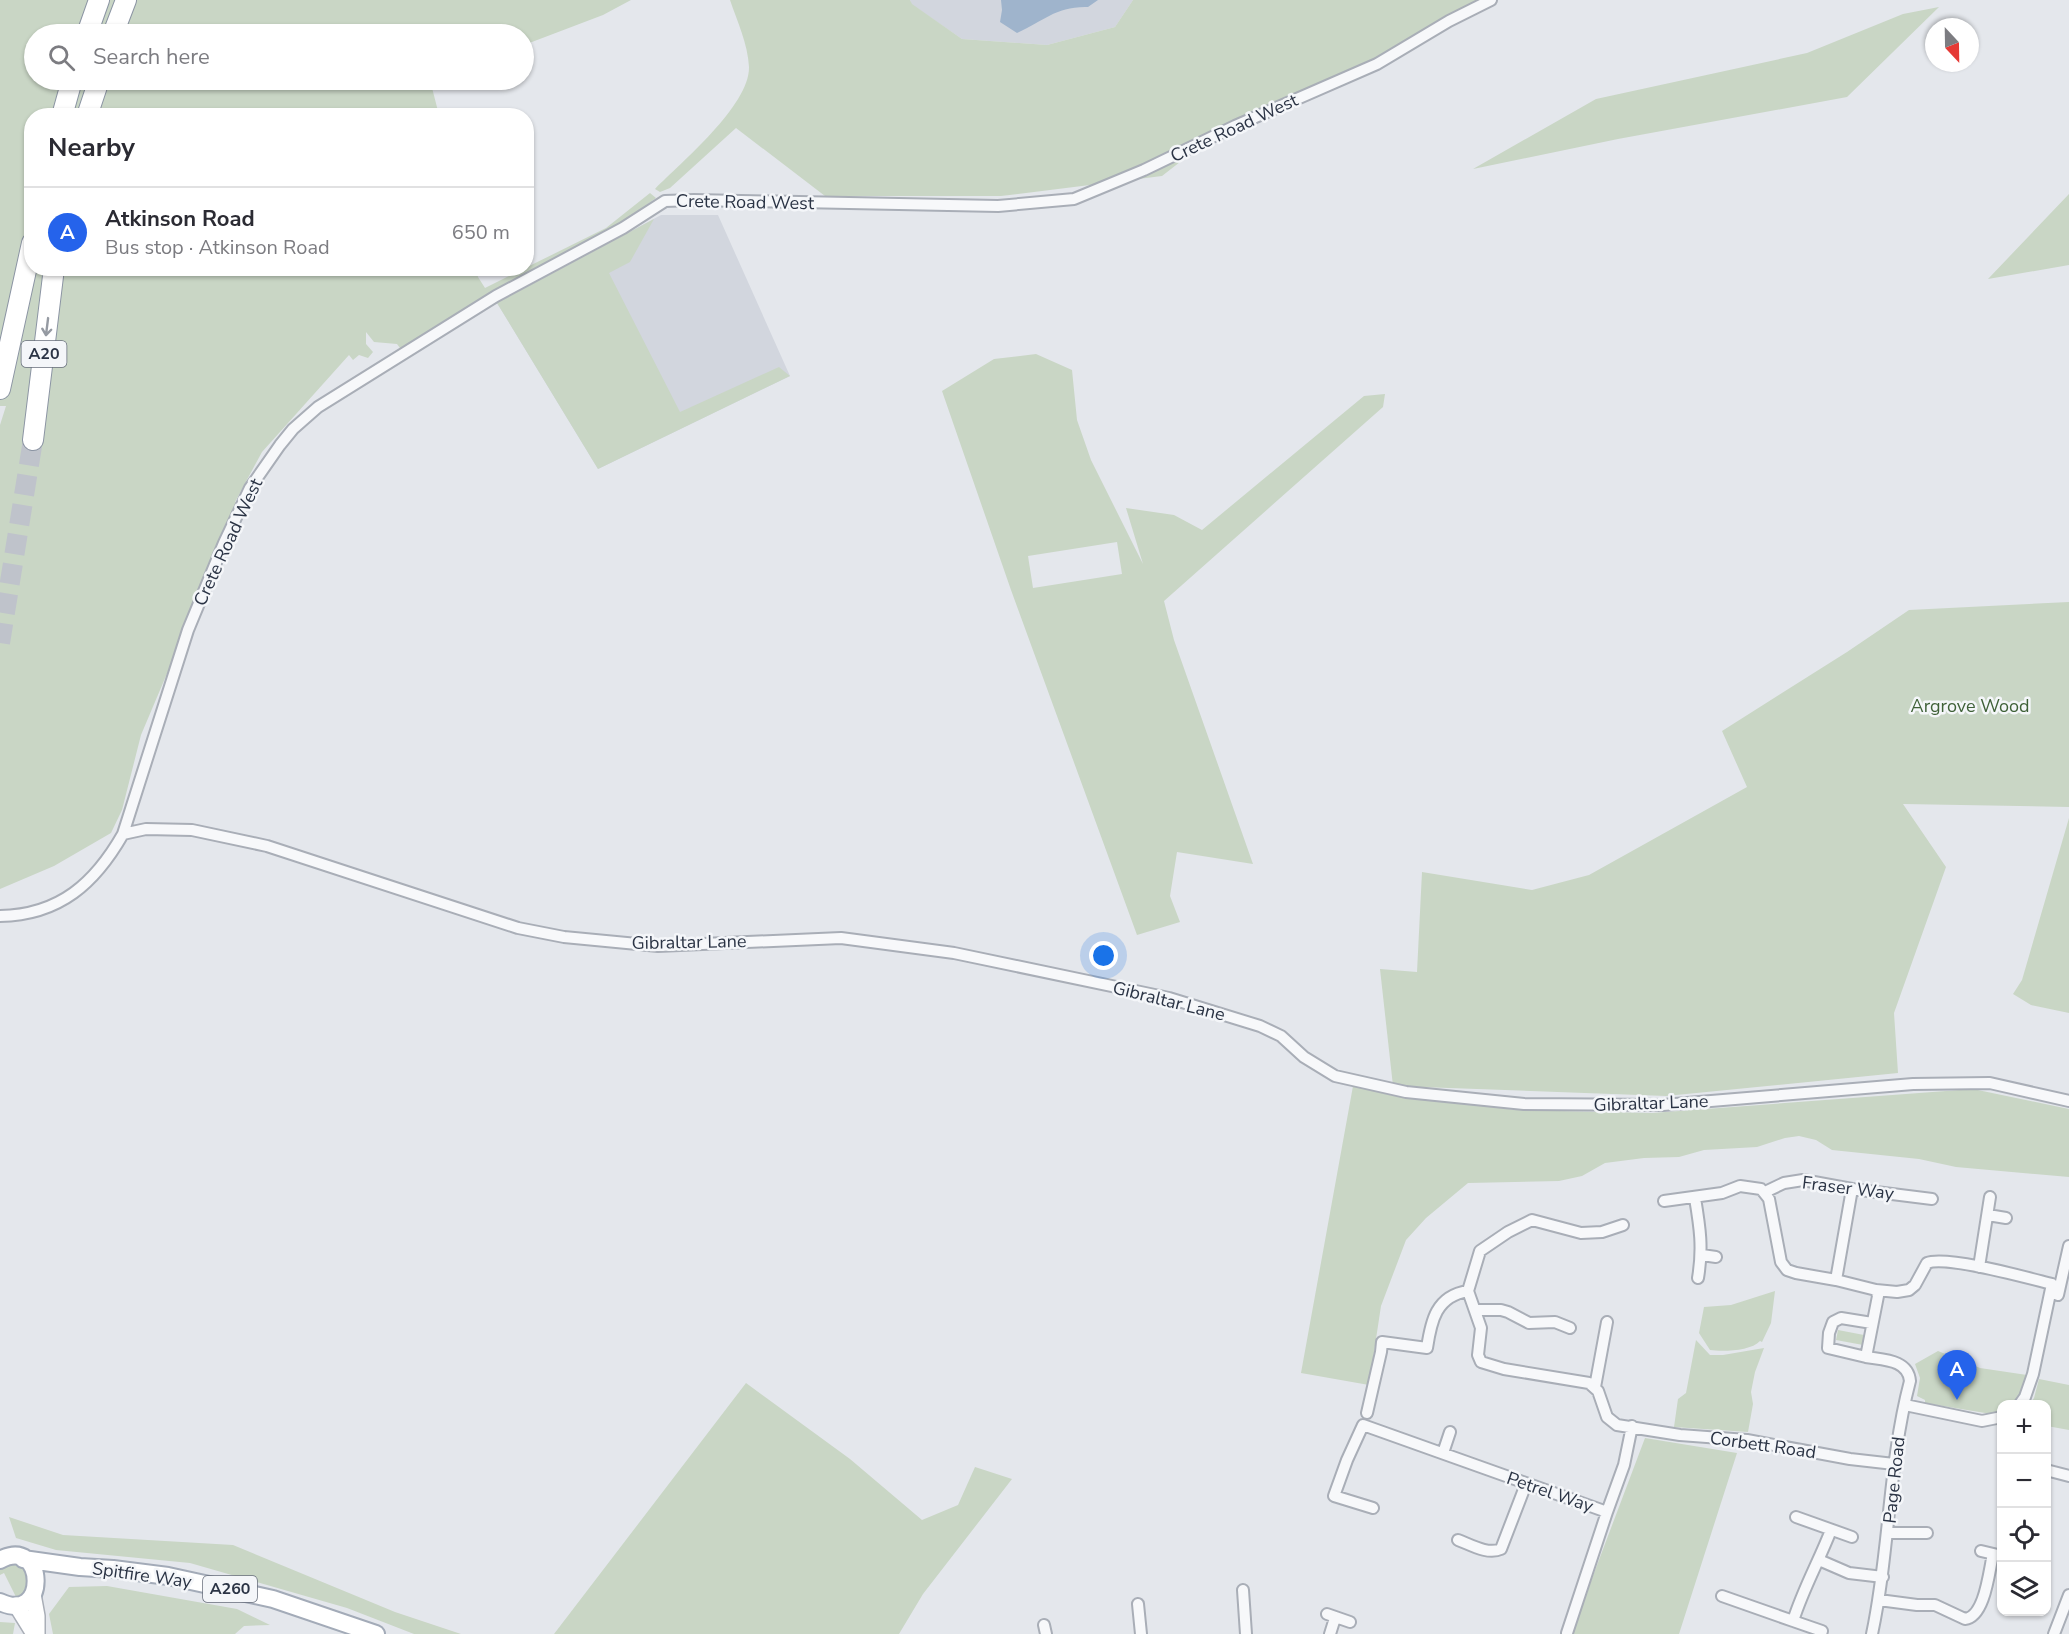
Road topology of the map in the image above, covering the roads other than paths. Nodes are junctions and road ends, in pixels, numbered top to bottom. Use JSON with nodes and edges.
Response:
{"nodes":[{"id":1,"x":99,"y":0,"type":"edge"},
{"id":2,"x":126,"y":0,"type":"edge"},
{"id":3,"x":1491,"y":0,"type":"edge"},
{"id":4,"x":91,"y":24,"type":"edge"},
{"id":5,"x":117,"y":24,"type":"edge"},
{"id":6,"x":69,"y":90,"type":"edge"},
{"id":7,"x":96,"y":90,"type":"edge"},
{"id":8,"x":64,"y":108,"type":"edge"},
{"id":9,"x":90,"y":108,"type":"edge"},
{"id":10,"x":25,"y":276,"type":"edge"},
{"id":11,"x":53,"y":276,"type":"edge"},
{"id":12,"x":533,"y":276,"type":"edge"},
{"id":13,"x":534,"y":276,"type":"edge"},
{"id":14,"x":0,"y":389,"type":"edge"},
{"id":15,"x":33,"y":440,"type":"tunnel mouth"},
{"id":16,"x":123,"y":834,"type":"junction"},
{"id":17,"x":0,"y":916,"type":"edge"},
{"id":18,"x":2069,"y":1101,"type":"edge"},
{"id":19,"x":1852,"y":1189,"type":"junction"},
{"id":20,"x":1765,"y":1192,"type":"junction"},
{"id":21,"x":1990,"y":1197,"type":"dead end"},
{"id":22,"x":1695,"y":1198,"type":"junction"},
{"id":23,"x":1932,"y":1199,"type":"dead end"},
{"id":24,"x":1664,"y":1201,"type":"dead end"},
{"id":25,"x":1988,"y":1215,"type":"junction"},
{"id":26,"x":2006,"y":1218,"type":"dead end"},
{"id":27,"x":1623,"y":1226,"type":"dead end"},
{"id":28,"x":2069,"y":1246,"type":"edge"},
{"id":29,"x":1702,"y":1255,"type":"junction"},
{"id":30,"x":1716,"y":1257,"type":"dead end"},
{"id":31,"x":1979,"y":1267,"type":"junction"},
{"id":32,"x":1698,"y":1278,"type":"dead end"},
{"id":33,"x":1836,"y":1280,"type":"junction"},
{"id":34,"x":2052,"y":1284,"type":"junction"},
{"id":35,"x":1876,"y":1290,"type":"junction"},
{"id":36,"x":1468,"y":1291,"type":"junction"},
{"id":37,"x":2063,"y":1296,"type":"edge"},
{"id":38,"x":1476,"y":1310,"type":"junction"},
{"id":39,"x":1607,"y":1322,"type":"dead end"},
{"id":40,"x":1872,"y":1323,"type":"junction"},
{"id":41,"x":1570,"y":1328,"type":"dead end"},
{"id":42,"x":1866,"y":1357,"type":"junction"},
{"id":43,"x":1595,"y":1387,"type":"junction"},
{"id":44,"x":2023,"y":1400,"type":"edge"},
{"id":45,"x":1905,"y":1405,"type":"junction"},
{"id":46,"x":1367,"y":1413,"type":"dead end"},
{"id":47,"x":1997,"y":1419,"type":"edge"},
{"id":48,"x":1632,"y":1426,"type":"junction"},
{"id":49,"x":1450,"y":1432,"type":"dead end"},
{"id":50,"x":1443,"y":1453,"type":"junction"},
{"id":51,"x":1894,"y":1464,"type":"junction"},
{"id":52,"x":2051,"y":1471,"type":"edge"},
{"id":53,"x":2069,"y":1476,"type":"edge"},
{"id":54,"x":1526,"y":1484,"type":"junction"},
{"id":55,"x":1373,"y":1508,"type":"dead end"},
{"id":56,"x":1607,"y":1512,"type":"junction"},
{"id":57,"x":1796,"y":1517,"type":"dead end"},
{"id":58,"x":1831,"y":1530,"type":"junction"},
{"id":59,"x":1888,"y":1533,"type":"junction"},
{"id":60,"x":1927,"y":1533,"type":"dead end"},
{"id":61,"x":1852,"y":1537,"type":"dead end"},
{"id":62,"x":1458,"y":1540,"type":"dead end"},
{"id":63,"x":1981,"y":1551,"type":"dead end"},
{"id":64,"x":1997,"y":1555,"type":"edge"},
{"id":65,"x":9,"y":1556,"type":"edge"},
{"id":66,"x":1819,"y":1560,"type":"junction"},
{"id":67,"x":80,"y":1567,"type":"junction"},
{"id":68,"x":1883,"y":1577,"type":"junction"},
{"id":69,"x":35,"y":1590,"type":"junction"},
{"id":70,"x":1243,"y":1590,"type":"dead end"},
{"id":71,"x":2069,"y":1595,"type":"edge"},
{"id":72,"x":1722,"y":1596,"type":"dead end"},
{"id":73,"x":1879,"y":1600,"type":"junction"},
{"id":74,"x":8,"y":1604,"type":"edge"},
{"id":75,"x":1138,"y":1604,"type":"dead end"},
{"id":76,"x":1793,"y":1621,"type":"junction"},
{"id":77,"x":1350,"y":1622,"type":"dead end"},
{"id":78,"x":1567,"y":1633,"type":"edge"},
{"id":79,"x":36,"y":1634,"type":"edge"},
{"id":80,"x":376,"y":1634,"type":"edge"},
{"id":81,"x":1141,"y":1634,"type":"edge"},
{"id":82,"x":1246,"y":1634,"type":"edge"},
{"id":83,"x":1330,"y":1634,"type":"edge"},
{"id":84,"x":1821,"y":1634,"type":"edge"},
{"id":85,"x":1872,"y":1634,"type":"edge"},
{"id":86,"x":2054,"y":1634,"type":"edge"}],
"edges":[{"from":1,"to":4,"type":"highway"},
{"from":2,"to":5,"type":"highway"},
{"from":3,"to":13,"type":"street","name":"Crete Road West"},
{"from":6,"to":8,"type":"highway","bridge":true},
{"from":7,"to":9,"type":"highway"},
{"from":10,"to":14,"type":"highway","number":"A20"},
{"from":11,"to":15,"type":"highway","number":"A20","one_way":true},
{"from":12,"to":16,"type":"street","name":"Crete Road West"},
{"from":16,"to":17,"type":"street","name":"Crete Road West"},
{"from":16,"to":18,"type":"street","name":"Gibraltar Lane"},
{"from":19,"to":20,"type":"street","name":"Fraser Way"},
{"from":19,"to":23,"type":"street","name":"Fraser Way"},
{"from":19,"to":33,"type":"street"},
{"from":20,"to":22,"type":"street"},
{"from":20,"to":33,"type":"street"},
{"from":21,"to":25,"type":"street"},
{"from":22,"to":24,"type":"street"},
{"from":22,"to":29,"type":"street"},
{"from":25,"to":26,"type":"street"},
{"from":25,"to":31,"type":"street"},
{"from":27,"to":36,"type":"street"},
{"from":28,"to":37,"type":"street"},
{"from":29,"to":30,"type":"street"},
{"from":29,"to":32,"type":"street"},
{"from":31,"to":34,"type":"street"},
{"from":31,"to":35,"type":"street"},
{"from":33,"to":35,"type":"street"},
{"from":34,"to":37,"type":"street"},
{"from":34,"to":44,"type":"street"},
{"from":35,"to":40,"type":"street"},
{"from":36,"to":38,"type":"street"},
{"from":36,"to":46,"type":"street"},
{"from":38,"to":41,"type":"street"},
{"from":38,"to":43,"type":"street"},
{"from":39,"to":43,"type":"street"},
{"from":40,"to":42,"type":"street"},
{"from":40,"to":42,"type":"street","name":"Page Road"},
{"from":42,"to":45,"type":"street","name":"Page Road"},
{"from":43,"to":48,"type":"street","name":"Corbett Road"},
{"from":45,"to":47,"type":"street"},
{"from":45,"to":51,"type":"street","name":"Page Road"},
{"from":48,"to":51,"type":"street","name":"Corbett Road"},
{"from":48,"to":56,"type":"street","name":"Petrel Way"},
{"from":49,"to":50,"type":"street"},
{"from":50,"to":54,"type":"street","name":"Petrel Way"},
{"from":50,"to":55,"type":"street","name":"Petrel Way"},
{"from":51,"to":59,"type":"street","name":"Page Road"},
{"from":52,"to":53,"type":"street"},
{"from":54,"to":56,"type":"street","name":"Petrel Way"},
{"from":54,"to":62,"type":"street"},
{"from":56,"to":78,"type":"street"},
{"from":57,"to":58,"type":"street"},
{"from":58,"to":61,"type":"street"},
{"from":58,"to":66,"type":"street"},
{"from":59,"to":60,"type":"street"},
{"from":59,"to":68,"type":"street","name":"Page Road"},
{"from":63,"to":64,"type":"street"},
{"from":64,"to":73,"type":"street"},
{"from":65,"to":67,"type":"main road","name":"Spitfire Way","number":"A260"},
{"from":65,"to":69,"type":"main road"},
{"from":66,"to":68,"type":"street"},
{"from":66,"to":76,"type":"street"},
{"from":67,"to":69,"type":"main road","name":"Spitfire Way","number":"A260"},
{"from":67,"to":80,"type":"main road","name":"Spitfire Way","number":"A260"},
{"from":68,"to":73,"type":"street","name":"Page Road"},
{"from":69,"to":74,"type":"main road","name":"Spitfire Way"},
{"from":69,"to":79,"type":"street"},
{"from":70,"to":82,"type":"street"},
{"from":71,"to":86,"type":"street"},
{"from":72,"to":76,"type":"street"},
{"from":73,"to":85,"type":"street","name":"Page Road"},
{"from":74,"to":79,"type":"street"},
{"from":75,"to":81,"type":"street"},
{"from":76,"to":84,"type":"street"},
{"from":77,"to":83,"type":"street"}]}
